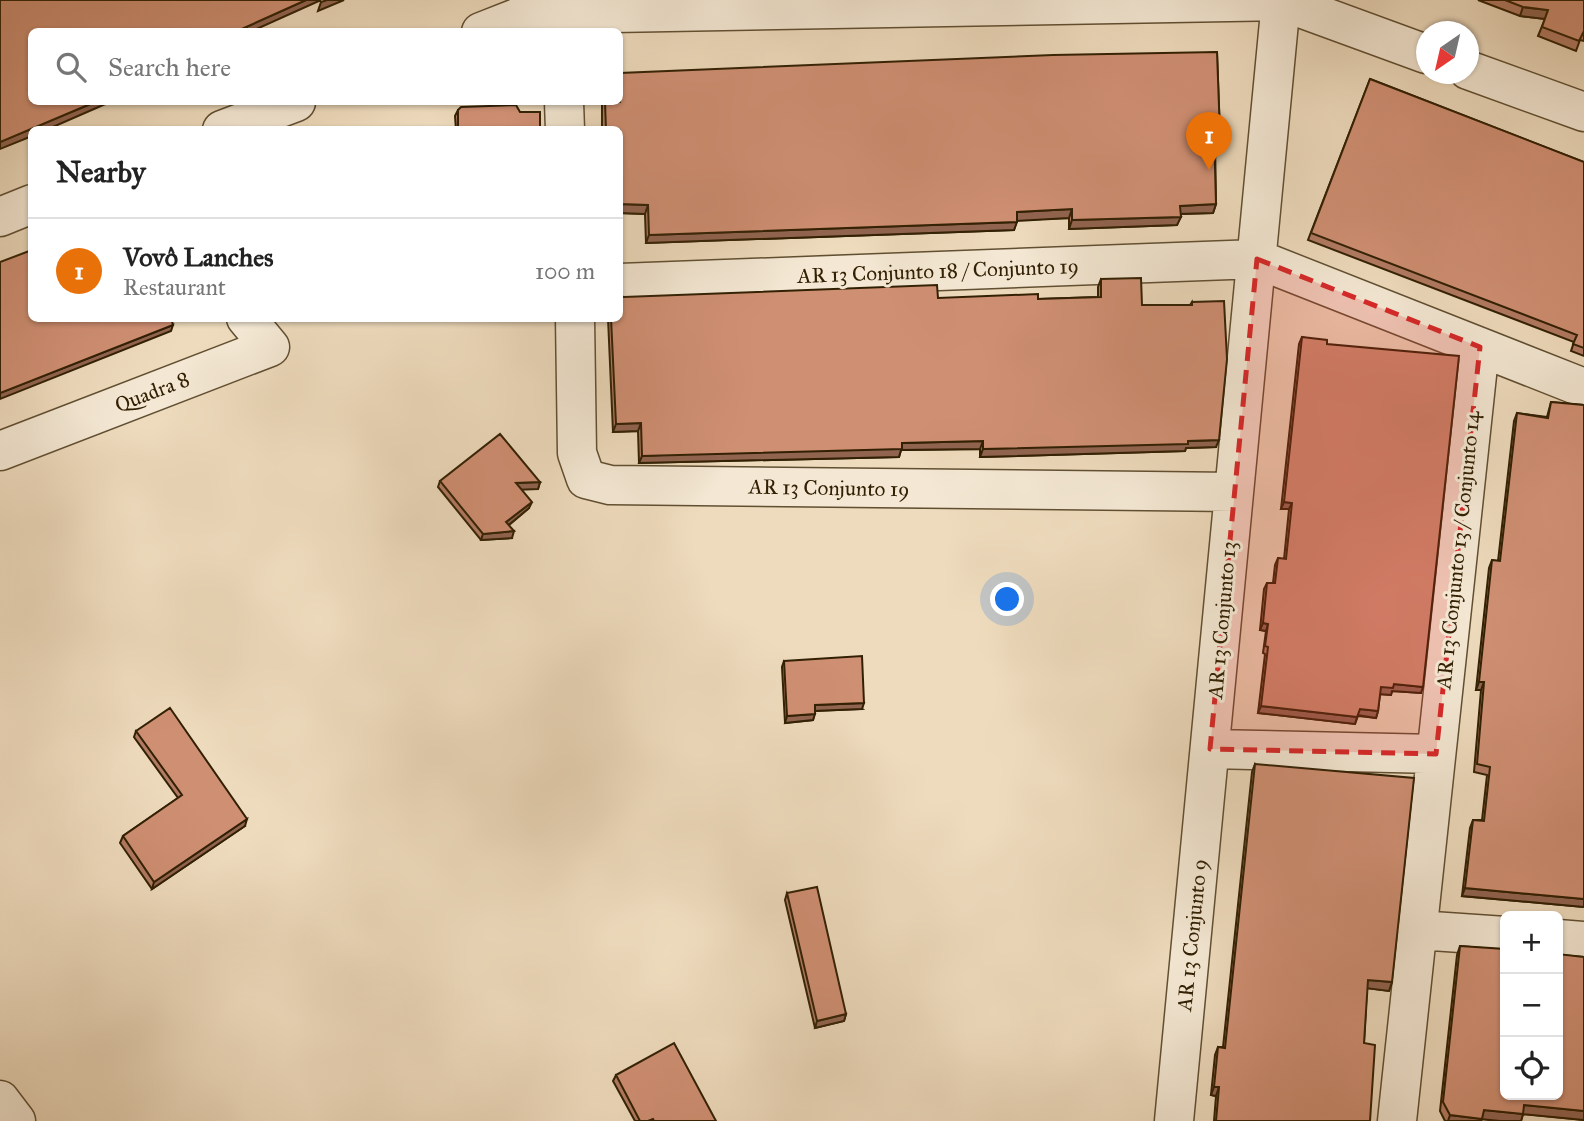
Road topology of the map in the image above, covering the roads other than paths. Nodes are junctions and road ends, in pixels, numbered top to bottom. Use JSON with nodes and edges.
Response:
{"nodes":[{"id":1,"x":1280,"y":1,"type":"edge"},
{"id":2,"x":786,"y":4,"type":"edge"},
{"id":3,"x":559,"y":15,"type":"edge"},
{"id":4,"x":491,"y":28,"type":"edge"},
{"id":5,"x":1416,"y":50,"type":"edge"},
{"id":6,"x":1479,"y":74,"type":"edge"},
{"id":7,"x":288,"y":105,"type":"edge"},
{"id":8,"x":564,"y":105,"type":"edge"},
{"id":9,"x":1584,"y":112,"type":"edge"},
{"id":10,"x":233,"y":126,"type":"edge"},
{"id":11,"x":565,"y":126,"type":"edge"},
{"id":12,"x":28,"y":206,"type":"edge"},
{"id":13,"x":0,"y":217,"type":"edge"},
{"id":14,"x":1257,"y":259,"type":"junction"},
{"id":15,"x":623,"y":283,"type":"edge"},
{"id":16,"x":249,"y":322,"type":"edge"},
{"id":17,"x":575,"y":322,"type":"edge"},
{"id":18,"x":1480,"y":347,"type":"junction"},
{"id":19,"x":1584,"y":388,"type":"edge"},
{"id":20,"x":0,"y":451,"type":"edge"},
{"id":21,"x":1234,"y":492,"type":"junction"},
{"id":22,"x":1210,"y":749,"type":"junction"},
{"id":23,"x":1436,"y":754,"type":"junction"},
{"id":24,"x":1417,"y":930,"type":"junction"},
{"id":25,"x":1500,"y":936,"type":"edge"},
{"id":26,"x":1563,"y":939,"type":"edge"},
{"id":27,"x":1584,"y":941,"type":"edge"},
{"id":28,"x":0,"y":1100,"type":"edge"},
{"id":29,"x":16,"y":1121,"type":"edge"},
{"id":30,"x":1174,"y":1121,"type":"edge"},
{"id":31,"x":1397,"y":1121,"type":"edge"}],
"edges":[{"from":1,"to":2,"type":"street"},
{"from":1,"to":5,"type":"street"},
{"from":1,"to":14,"type":"street","name":"AR 13 Conjunto 13"},
{"from":2,"to":3,"type":"street"},
{"from":3,"to":4,"type":"street"},
{"from":6,"to":9,"type":"street"},
{"from":7,"to":10,"type":"street"},
{"from":8,"to":11,"type":"street"},
{"from":12,"to":13,"type":"street"},
{"from":14,"to":15,"type":"street","name":"AR 13 Conjunto 18 / Conjunto 19"},
{"from":14,"to":18,"type":"street"},
{"from":14,"to":21,"type":"street","name":"AR 13 Conjunto 13"},
{"from":16,"to":20,"type":"street","name":"Quadra 8"},
{"from":17,"to":21,"type":"street","name":"AR 13 Conjunto 19"},
{"from":18,"to":19,"type":"street"},
{"from":18,"to":23,"type":"street","name":"AR 13 Conjunto 13 / Conjunto 14"},
{"from":21,"to":22,"type":"street","name":"AR 13 Conjunto 13"},
{"from":22,"to":23,"type":"street"},
{"from":22,"to":30,"type":"street","name":"AR 13 Conjunto 9"},
{"from":23,"to":24,"type":"street","name":"AR 13 Conjunto 13 / Conjunto 14"},
{"from":24,"to":25,"type":"street"},
{"from":24,"to":31,"type":"street","name":"AR 13 Conjunto 13 / Conjunto 14"},
{"from":26,"to":27,"type":"street"},
{"from":28,"to":29,"type":"street"}]}
